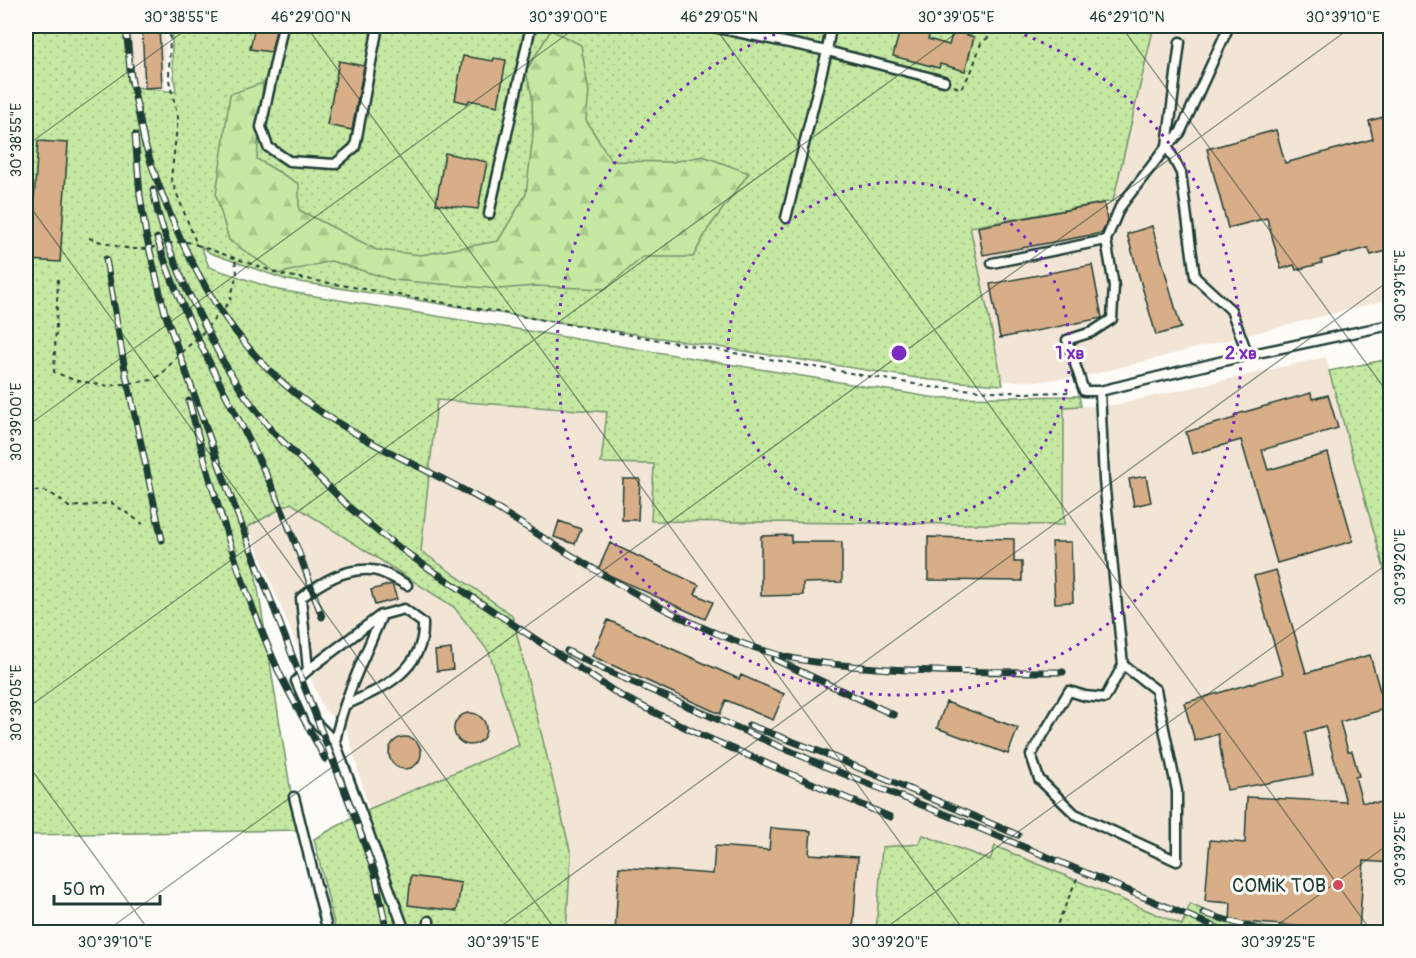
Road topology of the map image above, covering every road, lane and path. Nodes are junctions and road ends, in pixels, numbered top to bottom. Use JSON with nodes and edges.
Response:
{"nodes":[{"id":1,"x":170,"y":26,"type":"edge"},
{"id":2,"x":283,"y":26,"type":"edge"},
{"id":3,"x":378,"y":26,"type":"edge"},
{"id":4,"x":531,"y":26,"type":"edge"},
{"id":5,"x":708,"y":26,"type":"edge"},
{"id":6,"x":831,"y":26,"type":"edge"},
{"id":7,"x":1003,"y":26,"type":"edge"},
{"id":8,"x":1228,"y":26,"type":"edge"},
{"id":9,"x":1180,"y":42,"type":"dead end"},
{"id":10,"x":827,"y":51,"type":"junction"},
{"id":11,"x":944,"y":81,"type":"joint"},
{"id":12,"x":1167,"y":146,"type":"junction"},
{"id":13,"x":489,"y":214,"type":"dead end"},
{"id":14,"x":786,"y":218,"type":"dead end"},
{"id":15,"x":89,"y":238,"type":"dead end"},
{"id":16,"x":1106,"y":240,"type":"junction"},
{"id":17,"x":196,"y":245,"type":"junction"},
{"id":18,"x":235,"y":260,"type":"junction"},
{"id":19,"x":992,"y":263,"type":"dead end"},
{"id":20,"x":58,"y":279,"type":"dead end"},
{"id":21,"x":1390,"y":325,"type":"edge"},
{"id":22,"x":1248,"y":355,"type":"junction"},
{"id":23,"x":1084,"y":391,"type":"junction"},
{"id":24,"x":1100,"y":391,"type":"junction"},
{"id":25,"x":26,"y":494,"type":"edge"},
{"id":26,"x":143,"y":524,"type":"dead end"},
{"id":27,"x":406,"y":585,"type":"dead end"},
{"id":28,"x":382,"y":615,"type":"junction"},
{"id":29,"x":1123,"y":665,"type":"junction"},
{"id":30,"x":308,"y":670,"type":"junction"},
{"id":31,"x":345,"y":705,"type":"junction"},
{"id":32,"x":335,"y":742,"type":"junction"},
{"id":33,"x":294,"y":797,"type":"dead end"},
{"id":34,"x":1078,"y":876,"type":"dead end"},
{"id":35,"x":429,"y":921,"type":"dead end"},
{"id":36,"x":328,"y":933,"type":"edge"},
{"id":37,"x":409,"y":933,"type":"edge"},
{"id":38,"x":429,"y":933,"type":"edge"},
{"id":39,"x":1054,"y":933,"type":"edge"}],
"edges":[{"from":1,"to":17,"type":"path"},
{"from":2,"to":3,"type":"lane"},
{"from":4,"to":13,"type":"lane"},
{"from":5,"to":10,"type":"lane"},
{"from":6,"to":10,"type":"lane"},
{"from":7,"to":11,"type":"path"},
{"from":8,"to":12,"type":"lane"},
{"from":9,"to":12,"type":"lane"},
{"from":10,"to":11,"type":"lane"},
{"from":10,"to":14,"type":"lane"},
{"from":12,"to":16,"type":"lane"},
{"from":12,"to":22,"type":"lane"},
{"from":15,"to":17,"type":"path"},
{"from":16,"to":19,"type":"lane"},
{"from":16,"to":23,"type":"lane"},
{"from":17,"to":18,"type":"path"},
{"from":18,"to":20,"type":"path"},
{"from":18,"to":23,"type":"path"},
{"from":21,"to":22,"type":"lane"},
{"from":22,"to":24,"type":"lane"},
{"from":23,"to":24,"type":"lane"},
{"from":24,"to":29,"type":"lane"},
{"from":25,"to":26,"type":"path"},
{"from":27,"to":30,"type":"lane"},
{"from":28,"to":30,"type":"lane"},
{"from":28,"to":31,"type":"lane"},
{"from":28,"to":31,"type":"lane"},
{"from":29,"to":29,"type":"lane"},
{"from":30,"to":32,"type":"lane"},
{"from":31,"to":32,"type":"lane"},
{"from":32,"to":37,"type":"lane"},
{"from":33,"to":36,"type":"lane"},
{"from":34,"to":39,"type":"path"},
{"from":35,"to":38,"type":"lane"}]}
